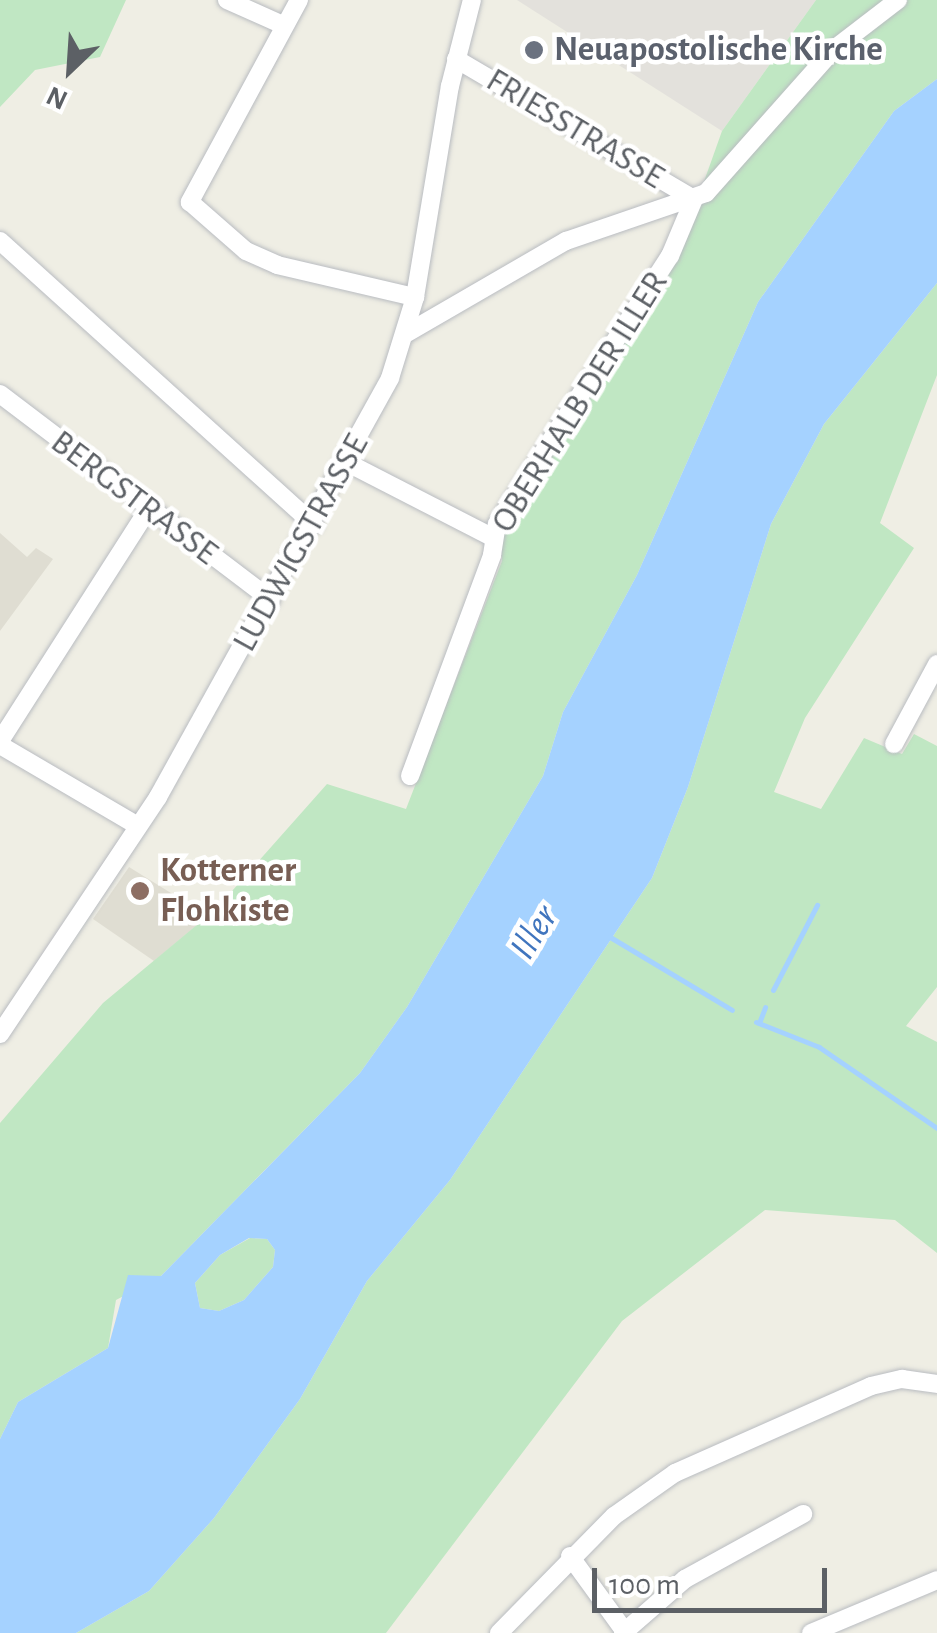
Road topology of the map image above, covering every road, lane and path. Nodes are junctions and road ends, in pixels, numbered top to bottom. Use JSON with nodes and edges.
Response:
{"nodes":[{"id":1,"x":227,"y":0,"type":"edge"},
{"id":2,"x":299,"y":0,"type":"edge"},
{"id":3,"x":472,"y":0,"type":"edge"},
{"id":4,"x":898,"y":0,"type":"edge"},
{"id":5,"x":283,"y":25,"type":"junction"},
{"id":6,"x":456,"y":59,"type":"junction"},
{"id":7,"x":694,"y":200,"type":"junction"},
{"id":8,"x":0,"y":240,"type":"edge"},
{"id":9,"x":416,"y":298,"type":"junction"},
{"id":10,"x":407,"y":333,"type":"junction"},
{"id":11,"x":0,"y":394,"type":"edge"},
{"id":12,"x":348,"y":462,"type":"junction"},
{"id":13,"x":148,"y":511,"type":"junction"},
{"id":14,"x":314,"y":525,"type":"junction"},
{"id":15,"x":492,"y":537,"type":"junction"},
{"id":16,"x":271,"y":600,"type":"junction"},
{"id":17,"x":937,"y":664,"type":"edge"},
{"id":18,"x":0,"y":743,"type":"edge"},
{"id":19,"x":894,"y":744,"type":"dead end"},
{"id":20,"x":410,"y":776,"type":"dead end"},
{"id":21,"x":138,"y":826,"type":"junction"},
{"id":22,"x":0,"y":1034,"type":"edge"},
{"id":23,"x":937,"y":1384,"type":"edge"},
{"id":24,"x":803,"y":1514,"type":"dead end"},
{"id":25,"x":570,"y":1556,"type":"junction"},
{"id":26,"x":937,"y":1580,"type":"edge"},
{"id":27,"x":625,"y":1632,"type":"edge"},
{"id":28,"x":499,"y":1633,"type":"edge"},
{"id":29,"x":812,"y":1633,"type":"edge"}],
"edges":[{"from":1,"to":5,"type":"street"},
{"from":2,"to":5,"type":"street"},
{"from":3,"to":6,"type":"street","name":"LUDWIGSTRASSE"},
{"from":4,"to":7,"type":"street"},
{"from":5,"to":9,"type":"street"},
{"from":6,"to":7,"type":"street","name":"FRIESSTRASSE"},
{"from":6,"to":9,"type":"street","name":"LUDWIGSTRASSE"},
{"from":7,"to":10,"type":"street"},
{"from":7,"to":15,"type":"street","name":"OBERHALB DER ILLER"},
{"from":8,"to":14,"type":"street"},
{"from":9,"to":10,"type":"street","name":"LUDWIGSTRASSE"},
{"from":10,"to":12,"type":"street","name":"LUDWIGSTRASSE"},
{"from":11,"to":13,"type":"street","name":"BERGSTRASSE"},
{"from":12,"to":14,"type":"street","name":"LUDWIGSTRASSE"},
{"from":12,"to":15,"type":"street"},
{"from":13,"to":16,"type":"street","name":"BERGSTRASSE"},
{"from":13,"to":18,"type":"street"},
{"from":14,"to":16,"type":"street","name":"LUDWIGSTRASSE"},
{"from":15,"to":20,"type":"street","name":"OBERHALB DER ILLER"},
{"from":16,"to":21,"type":"street","name":"LUDWIGSTRASSE"},
{"from":17,"to":19,"type":"street"},
{"from":18,"to":21,"type":"street"},
{"from":21,"to":22,"type":"street","name":"LUDWIGSTRASSE"},
{"from":23,"to":25,"type":"street"},
{"from":24,"to":27,"type":"street"},
{"from":25,"to":27,"type":"street"},
{"from":25,"to":28,"type":"street"},
{"from":26,"to":29,"type":"street"}]}
